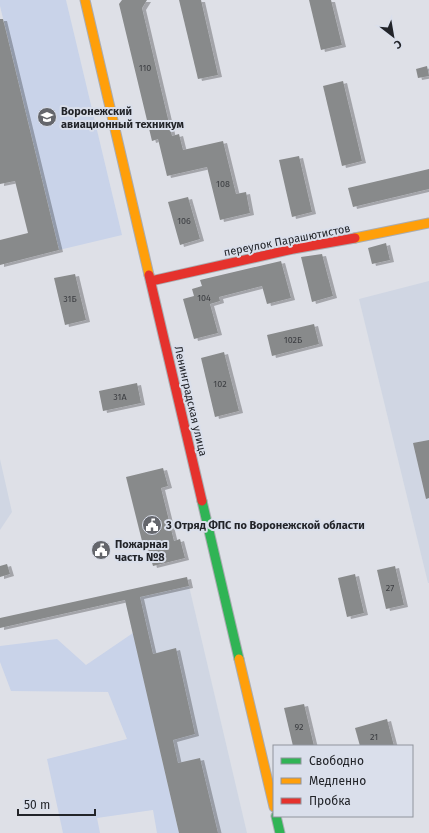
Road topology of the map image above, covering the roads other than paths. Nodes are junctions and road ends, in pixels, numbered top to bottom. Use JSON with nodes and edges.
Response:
{"nodes":[{"id":1,"x":85,"y":0,"type":"edge"},
{"id":2,"x":429,"y":223,"type":"edge"},
{"id":3,"x":151,"y":281,"type":"junction"},
{"id":4,"x":273,"y":804,"type":"edge"},
{"id":5,"x":276,"y":817,"type":"edge"},
{"id":6,"x":280,"y":833,"type":"edge"}],
"edges":[{"from":1,"to":3,"type":"main road","name":"Ленинградская улица"},
{"from":2,"to":3,"type":"main road","name":"переулок Парашютистов"},
{"from":3,"to":4,"type":"main road","name":"Ленинградская улица"},
{"from":5,"to":6,"type":"main road"}]}
